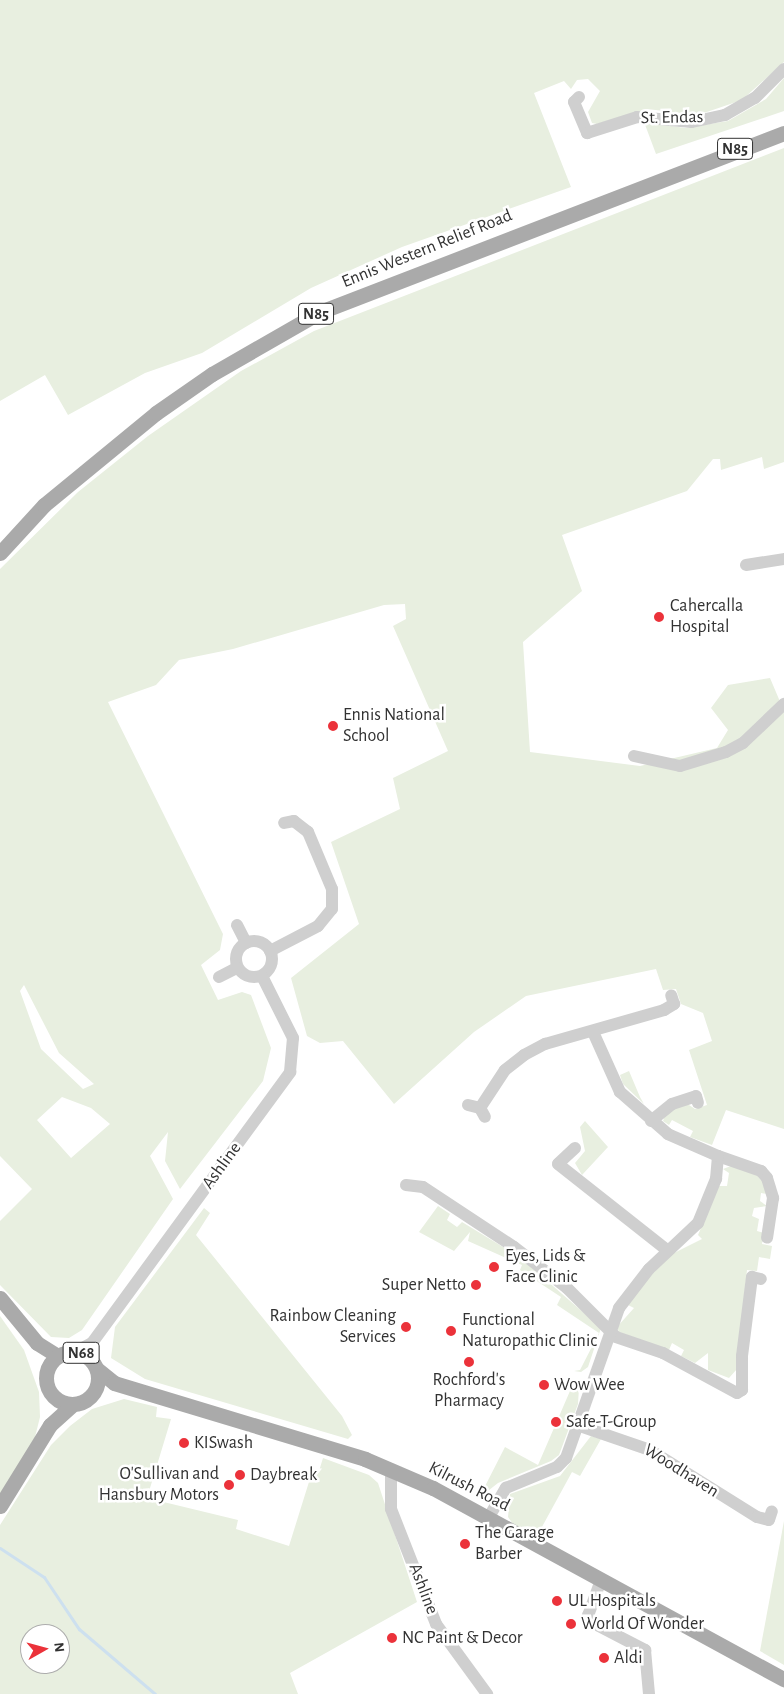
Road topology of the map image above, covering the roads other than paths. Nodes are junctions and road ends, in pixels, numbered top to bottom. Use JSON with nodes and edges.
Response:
{"nodes":[{"id":1,"x":784,"y":69,"type":"edge"},
{"id":2,"x":579,"y":97,"type":"dead end"},
{"id":3,"x":784,"y":133,"type":"edge"},
{"id":4,"x":0,"y":553,"type":"edge"},
{"id":5,"x":784,"y":559,"type":"edge"},
{"id":6,"x":746,"y":565,"type":"dead end"},
{"id":7,"x":784,"y":704,"type":"edge"},
{"id":8,"x":634,"y":756,"type":"dead end"},
{"id":9,"x":284,"y":823,"type":"dead end"},
{"id":10,"x":237,"y":925,"type":"dead end"},
{"id":11,"x":246,"y":943,"type":"junction"},
{"id":12,"x":270,"y":951,"type":"junction"},
{"id":13,"x":237,"y":968,"type":"junction"},
{"id":14,"x":262,"y":976,"type":"junction"},
{"id":15,"x":219,"y":977,"type":"dead end"},
{"id":16,"x":671,"y":995,"type":"dead end"},
{"id":17,"x":593,"y":1032,"type":"junction"},
{"id":18,"x":698,"y":1103,"type":"dead end"},
{"id":19,"x":478,"y":1110,"type":"dead end"},
{"id":20,"x":651,"y":1121,"type":"junction"},
{"id":21,"x":575,"y":1148,"type":"dead end"},
{"id":22,"x":718,"y":1156,"type":"junction"},
{"id":23,"x":406,"y":1184,"type":"dead end"},
{"id":24,"x":767,"y":1238,"type":"dead end"},
{"id":25,"x":668,"y":1250,"type":"junction"},
{"id":26,"x":761,"y":1279,"type":"dead end"},
{"id":27,"x":0,"y":1298,"type":"edge"},
{"id":28,"x":609,"y":1329,"type":"junction"},
{"id":29,"x":27,"y":1331,"type":"junction"},
{"id":30,"x":92,"y":1343,"type":"junction"},
{"id":31,"x":76,"y":1352,"type":"junction"},
{"id":32,"x":58,"y":1356,"type":"junction"},
{"id":33,"x":94,"y":1364,"type":"junction"},
{"id":34,"x":47,"y":1383,"type":"junction"},
{"id":35,"x":114,"y":1383,"type":"junction"},
{"id":36,"x":94,"y":1393,"type":"junction"},
{"id":37,"x":73,"y":1404,"type":"junction"},
{"id":38,"x":50,"y":1425,"type":"junction"},
{"id":39,"x":580,"y":1426,"type":"junction"},
{"id":40,"x":391,"y":1470,"type":"junction"},
{"id":41,"x":0,"y":1506,"type":"edge"},
{"id":42,"x":772,"y":1511,"type":"dead end"},
{"id":43,"x":489,"y":1517,"type":"junction"},
{"id":44,"x":601,"y":1580,"type":"junction"},
{"id":45,"x":784,"y":1679,"type":"edge"},
{"id":46,"x":487,"y":1694,"type":"edge"},
{"id":47,"x":648,"y":1694,"type":"edge"}],
"edges":[{"from":1,"to":2,"type":"street","name":"St. Endas"},
{"from":3,"to":4,"type":"main road","name":"Ennis Western Relief Road","number":"N85"},
{"from":5,"to":6,"type":"street"},
{"from":7,"to":8,"type":"street"},
{"from":9,"to":12,"type":"street"},
{"from":10,"to":11,"type":"street"},
{"from":11,"to":12,"type":"street"},
{"from":11,"to":13,"type":"street"},
{"from":12,"to":14,"type":"street"},
{"from":13,"to":14,"type":"street"},
{"from":13,"to":15,"type":"street"},
{"from":14,"to":30,"type":"street","name":"Ashline"},
{"from":16,"to":17,"type":"street"},
{"from":17,"to":19,"type":"street"},
{"from":17,"to":20,"type":"street"},
{"from":18,"to":20,"type":"street"},
{"from":20,"to":22,"type":"street"},
{"from":21,"to":25,"type":"street"},
{"from":22,"to":24,"type":"street"},
{"from":22,"to":25,"type":"street"},
{"from":23,"to":28,"type":"street"},
{"from":25,"to":28,"type":"street"},
{"from":26,"to":28,"type":"street"},
{"from":27,"to":29,"type":"main road","number":"N68"},
{"from":28,"to":39,"type":"street"},
{"from":29,"to":32,"type":"main road","number":"N68"},
{"from":29,"to":34,"type":"main road","number":"N68"},
{"from":30,"to":31,"type":"street","name":"Ashline"},
{"from":30,"to":33,"type":"street","name":"Ashline"},
{"from":31,"to":32,"type":"main road","number":"N68"},
{"from":31,"to":33,"type":"main road","number":"N68"},
{"from":32,"to":34,"type":"main road","number":"N68"},
{"from":33,"to":35,"type":"main road","name":"Kilrush Road"},
{"from":33,"to":36,"type":"main road","number":"N68"},
{"from":34,"to":37,"type":"main road"},
{"from":34,"to":38,"type":"main road","number":"N68"},
{"from":35,"to":36,"type":"main road"},
{"from":35,"to":40,"type":"main road","name":"Kilrush Road"},
{"from":36,"to":37,"type":"main road","number":"N68"},
{"from":37,"to":38,"type":"main road","number":"N68"},
{"from":38,"to":41,"type":"main road","number":"N68"},
{"from":39,"to":42,"type":"street","name":"Woodhaven"},
{"from":39,"to":43,"type":"street"},
{"from":40,"to":43,"type":"main road","name":"Kilrush Road"},
{"from":40,"to":46,"type":"street","name":"Ashline"},
{"from":43,"to":44,"type":"main road","name":"Kilrush Road"},
{"from":44,"to":45,"type":"main road","name":"Kilrush Road"},
{"from":44,"to":47,"type":"street"}]}
